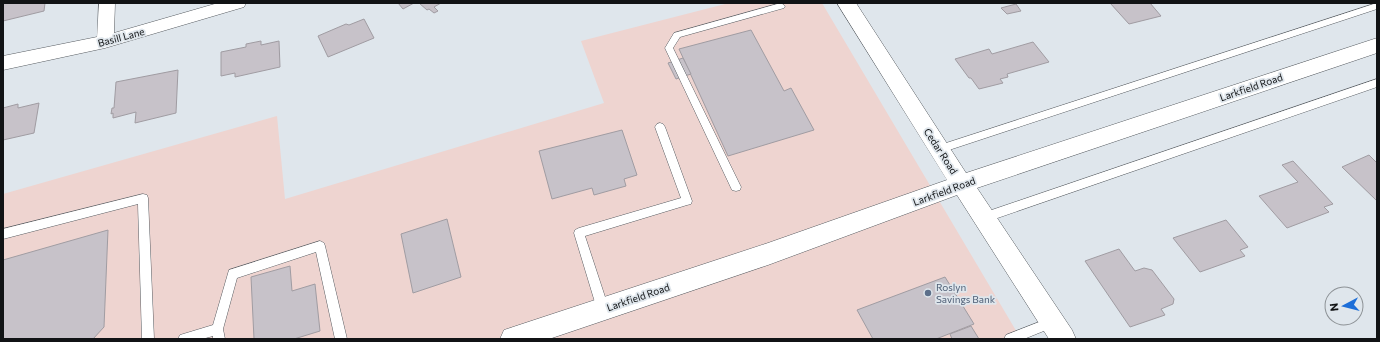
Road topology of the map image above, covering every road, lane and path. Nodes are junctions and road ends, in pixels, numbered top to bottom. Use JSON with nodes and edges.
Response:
{"nodes":[{"id":1,"x":106,"y":3,"type":"edge"},
{"id":2,"x":238,"y":3,"type":"edge"},
{"id":3,"x":846,"y":3,"type":"edge"},
{"id":4,"x":781,"y":6,"type":"dead end"},
{"id":5,"x":1377,"y":6,"type":"edge"},
{"id":6,"x":105,"y":42,"type":"junction"},
{"id":7,"x":1377,"y":45,"type":"edge"},
{"id":8,"x":3,"y":63,"type":"edge"},
{"id":9,"x":1377,"y":83,"type":"edge"},
{"id":10,"x":660,"y":127,"type":"dead end"},
{"id":11,"x":940,"y":149,"type":"junction"},
{"id":12,"x":961,"y":184,"type":"junction"},
{"id":13,"x":736,"y":187,"type":"dead end"},
{"id":14,"x":983,"y":218,"type":"junction"},
{"id":15,"x":3,"y":234,"type":"edge"},
{"id":16,"x":603,"y":309,"type":"junction"},
{"id":17,"x":1058,"y":331,"type":"edge"},
{"id":18,"x":218,"y":334,"type":"edge"},
{"id":19,"x":148,"y":339,"type":"edge"},
{"id":20,"x":184,"y":339,"type":"edge"},
{"id":21,"x":341,"y":339,"type":"edge"},
{"id":22,"x":512,"y":339,"type":"edge"},
{"id":23,"x":1010,"y":339,"type":"edge"}],
"edges":[{"from":1,"to":6,"type":"street"},
{"from":2,"to":6,"type":"street","name":"Basill Lane"},
{"from":3,"to":11,"type":"main road","name":"Cedar Road"},
{"from":4,"to":13,"type":"lane"},
{"from":5,"to":11,"type":"lane"},
{"from":6,"to":8,"type":"street","name":"Basill Lane"},
{"from":7,"to":12,"type":"main road","name":"Larkfield Road"},
{"from":9,"to":14,"type":"lane"},
{"from":10,"to":16,"type":"lane"},
{"from":11,"to":12,"type":"main road","name":"Cedar Road"},
{"from":12,"to":14,"type":"main road","name":"Cedar Road"},
{"from":12,"to":16,"type":"main road","name":"Larkfield Road"},
{"from":14,"to":17,"type":"main road","name":"Cedar Road"},
{"from":15,"to":19,"type":"lane"},
{"from":16,"to":22,"type":"main road","name":"Larkfield Road"},
{"from":17,"to":23,"type":"lane"},
{"from":18,"to":20,"type":"lane"},
{"from":18,"to":21,"type":"lane"}]}
